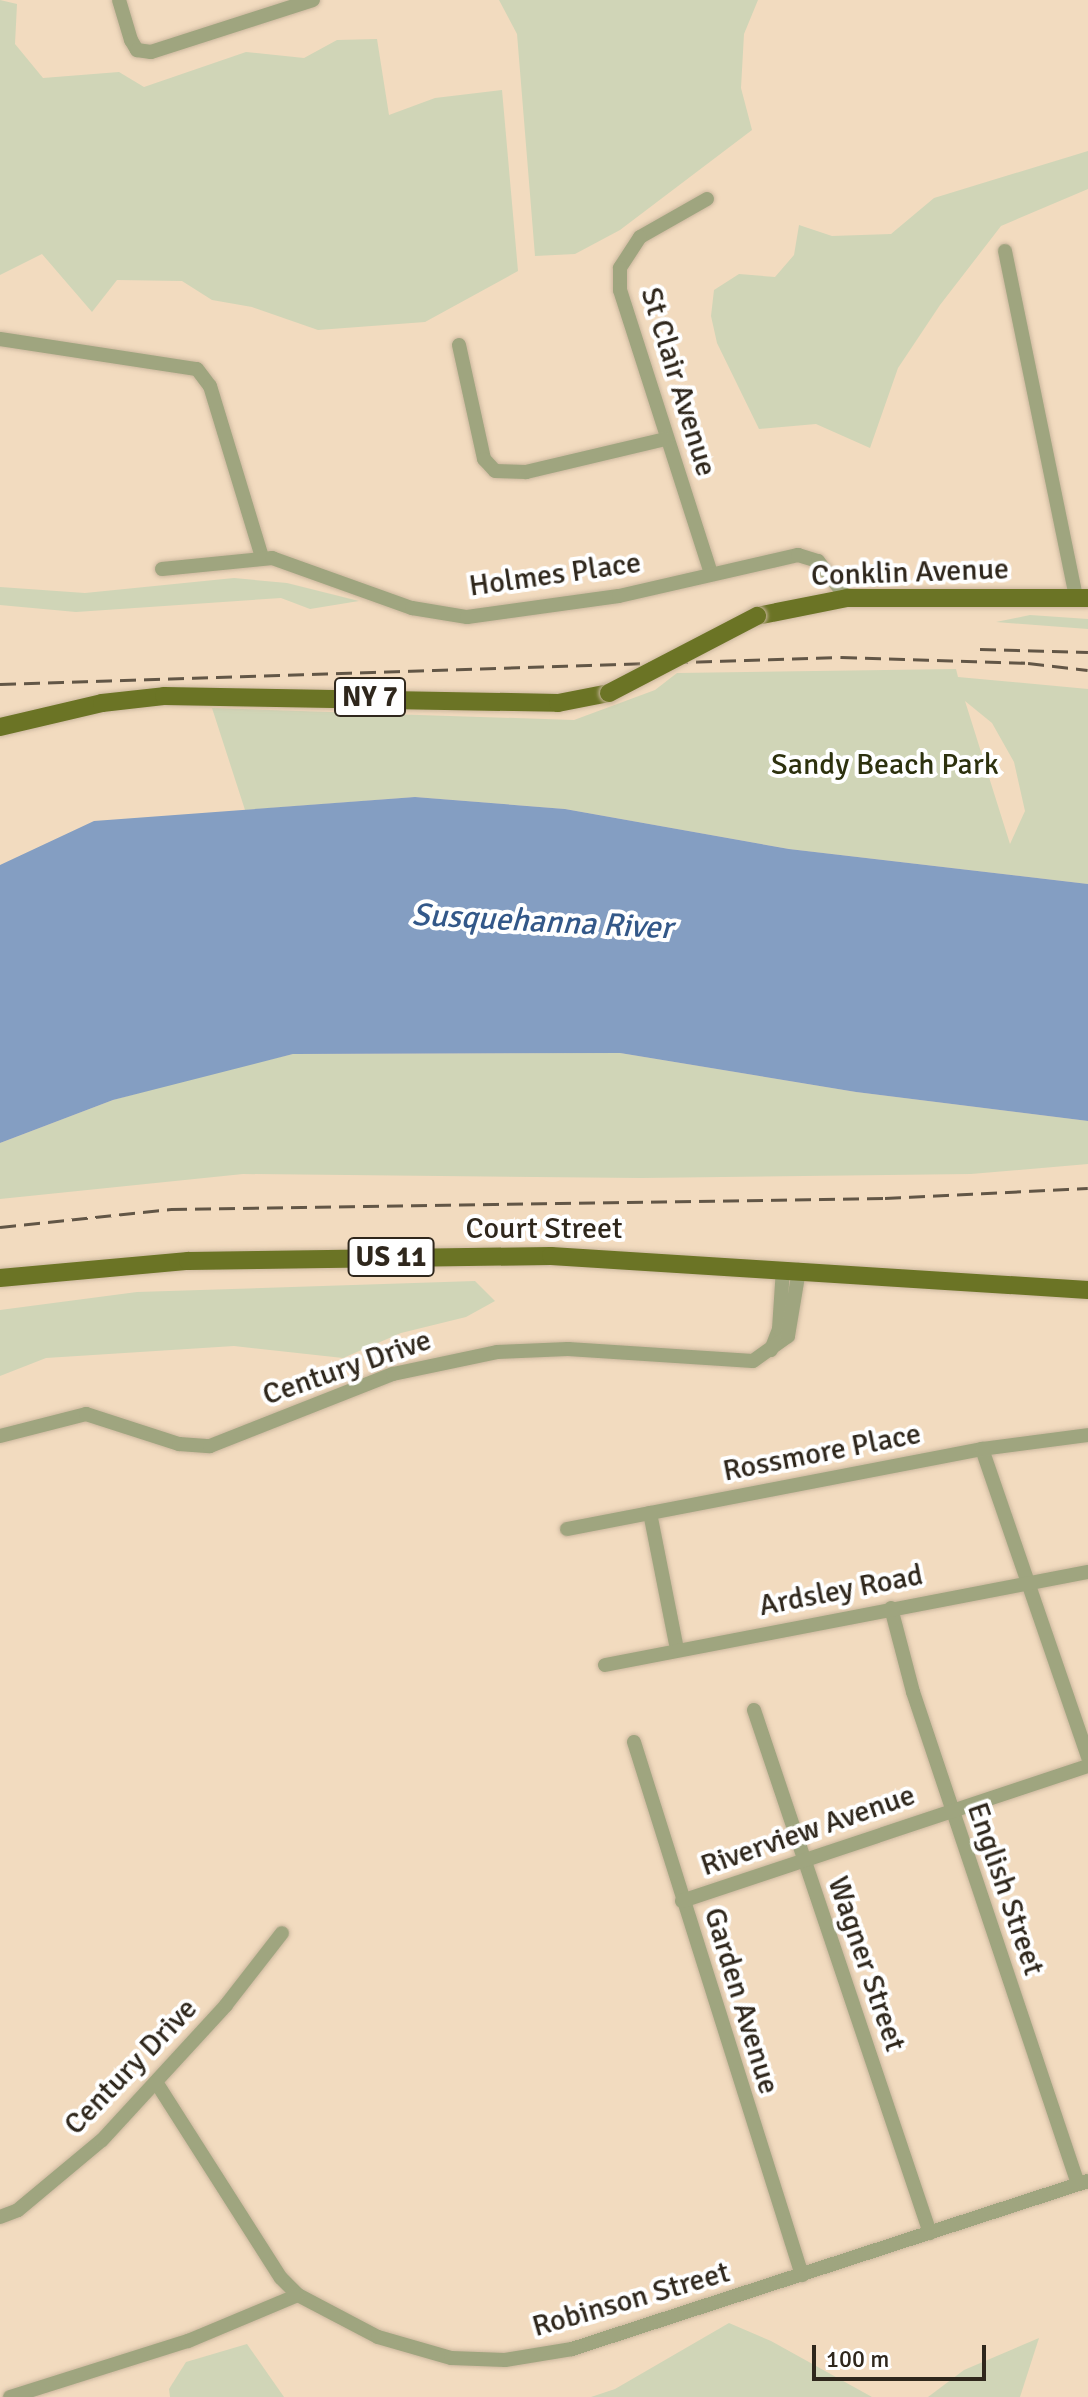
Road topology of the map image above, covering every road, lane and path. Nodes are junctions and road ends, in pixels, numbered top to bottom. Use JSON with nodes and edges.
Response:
{"nodes":[{"id":1,"x":119,"y":0,"type":"edge"},
{"id":2,"x":313,"y":0,"type":"edge"},
{"id":3,"x":707,"y":199,"type":"dead end"},
{"id":4,"x":1005,"y":251,"type":"dead end"},
{"id":5,"x":0,"y":339,"type":"edge"},
{"id":6,"x":459,"y":345,"type":"dead end"},
{"id":7,"x":666,"y":439,"type":"junction"},
{"id":8,"x":262,"y":557,"type":"junction"},
{"id":9,"x":162,"y":569,"type":"dead end"},
{"id":10,"x":711,"y":574,"type":"junction"},
{"id":11,"x":847,"y":598,"type":"junction"},
{"id":12,"x":1082,"y":598,"type":"edge"},
{"id":13,"x":0,"y":727,"type":"edge"},
{"id":14,"x":791,"y":1269,"type":"junction"},
{"id":15,"x":0,"y":1278,"type":"edge"},
{"id":16,"x":1088,"y":1290,"type":"edge"},
{"id":17,"x":1088,"y":1435,"type":"edge"},
{"id":18,"x":3,"y":1438,"type":"edge"},
{"id":19,"x":982,"y":1449,"type":"junction"},
{"id":20,"x":650,"y":1513,"type":"junction"},
{"id":21,"x":567,"y":1529,"type":"dead end"},
{"id":22,"x":1088,"y":1572,"type":"edge"},
{"id":23,"x":1029,"y":1583,"type":"junction"},
{"id":24,"x":891,"y":1608,"type":"junction"},
{"id":25,"x":677,"y":1649,"type":"junction"},
{"id":26,"x":605,"y":1665,"type":"dead end"},
{"id":27,"x":754,"y":1710,"type":"dead end"},
{"id":28,"x":634,"y":1742,"type":"dead end"},
{"id":29,"x":1088,"y":1757,"type":"edge"},
{"id":30,"x":1088,"y":1766,"type":"edge"},
{"id":31,"x":951,"y":1810,"type":"junction"},
{"id":32,"x":804,"y":1861,"type":"junction"},
{"id":33,"x":682,"y":1901,"type":"junction"},
{"id":34,"x":282,"y":1933,"type":"dead end"},
{"id":35,"x":156,"y":2082,"type":"junction"},
{"id":36,"x":1083,"y":2182,"type":"edge"},
{"id":37,"x":0,"y":2217,"type":"edge"},
{"id":38,"x":930,"y":2233,"type":"junction"},
{"id":39,"x":802,"y":2275,"type":"junction"},
{"id":40,"x":298,"y":2295,"type":"junction"},
{"id":41,"x":48,"y":2392,"type":"edge"},
{"id":42,"x":10,"y":2397,"type":"edge"}],
"edges":[{"from":1,"to":2,"type":"street"},
{"from":3,"to":7,"type":"street","name":"St Clair Avenue"},
{"from":4,"to":12,"type":"street"},
{"from":5,"to":8,"type":"street"},
{"from":6,"to":7,"type":"street"},
{"from":7,"to":10,"type":"street","name":"St Clair Avenue"},
{"from":8,"to":9,"type":"street","name":"Holmes Place"},
{"from":8,"to":10,"type":"street","name":"Holmes Place"},
{"from":10,"to":11,"type":"street","name":"Holmes Place"},
{"from":11,"to":12,"type":"main road","name":"Conklin Avenue","number":"NY 7"},
{"from":11,"to":13,"type":"main road","name":"Conklin Avenue","number":"NY 7","bridge":true},
{"from":14,"to":15,"type":"main road","name":"Court Street","number":"US 11"},
{"from":14,"to":16,"type":"main road","name":"Court Street","number":"US 11"},
{"from":14,"to":18,"type":"street","name":"Century Drive"},
{"from":17,"to":19,"type":"street","name":"Rossmore Place"},
{"from":19,"to":20,"type":"street","name":"Rossmore Place"},
{"from":19,"to":23,"type":"street"},
{"from":20,"to":21,"type":"street","name":"Rossmore Place"},
{"from":20,"to":25,"type":"street"},
{"from":22,"to":23,"type":"street","name":"Ardsley Road"},
{"from":23,"to":24,"type":"street","name":"Ardsley Road"},
{"from":23,"to":29,"type":"street"},
{"from":24,"to":25,"type":"street","name":"Ardsley Road"},
{"from":24,"to":31,"type":"street","name":"English Street"},
{"from":25,"to":26,"type":"street","name":"Ardsley Road"},
{"from":27,"to":32,"type":"street","name":"Wagner Street"},
{"from":28,"to":33,"type":"street","name":"Garden Avenue"},
{"from":30,"to":31,"type":"street","name":"Riverview Avenue"},
{"from":31,"to":32,"type":"street","name":"Riverview Avenue"},
{"from":31,"to":36,"type":"street","name":"English Street"},
{"from":32,"to":33,"type":"street","name":"Riverview Avenue"},
{"from":32,"to":38,"type":"street","name":"Wagner Street"},
{"from":33,"to":39,"type":"street","name":"Garden Avenue"},
{"from":34,"to":35,"type":"street","name":"Century Drive"},
{"from":35,"to":37,"type":"street","name":"Century Drive"},
{"from":35,"to":40,"type":"street","name":"Robinson Street"},
{"from":36,"to":38,"type":"street","name":"Robinson Street"},
{"from":38,"to":39,"type":"street","name":"Robinson Street"},
{"from":39,"to":40,"type":"street","name":"Robinson Street"},
{"from":40,"to":41,"type":"street"},
{"from":41,"to":42,"type":"street"}]}
